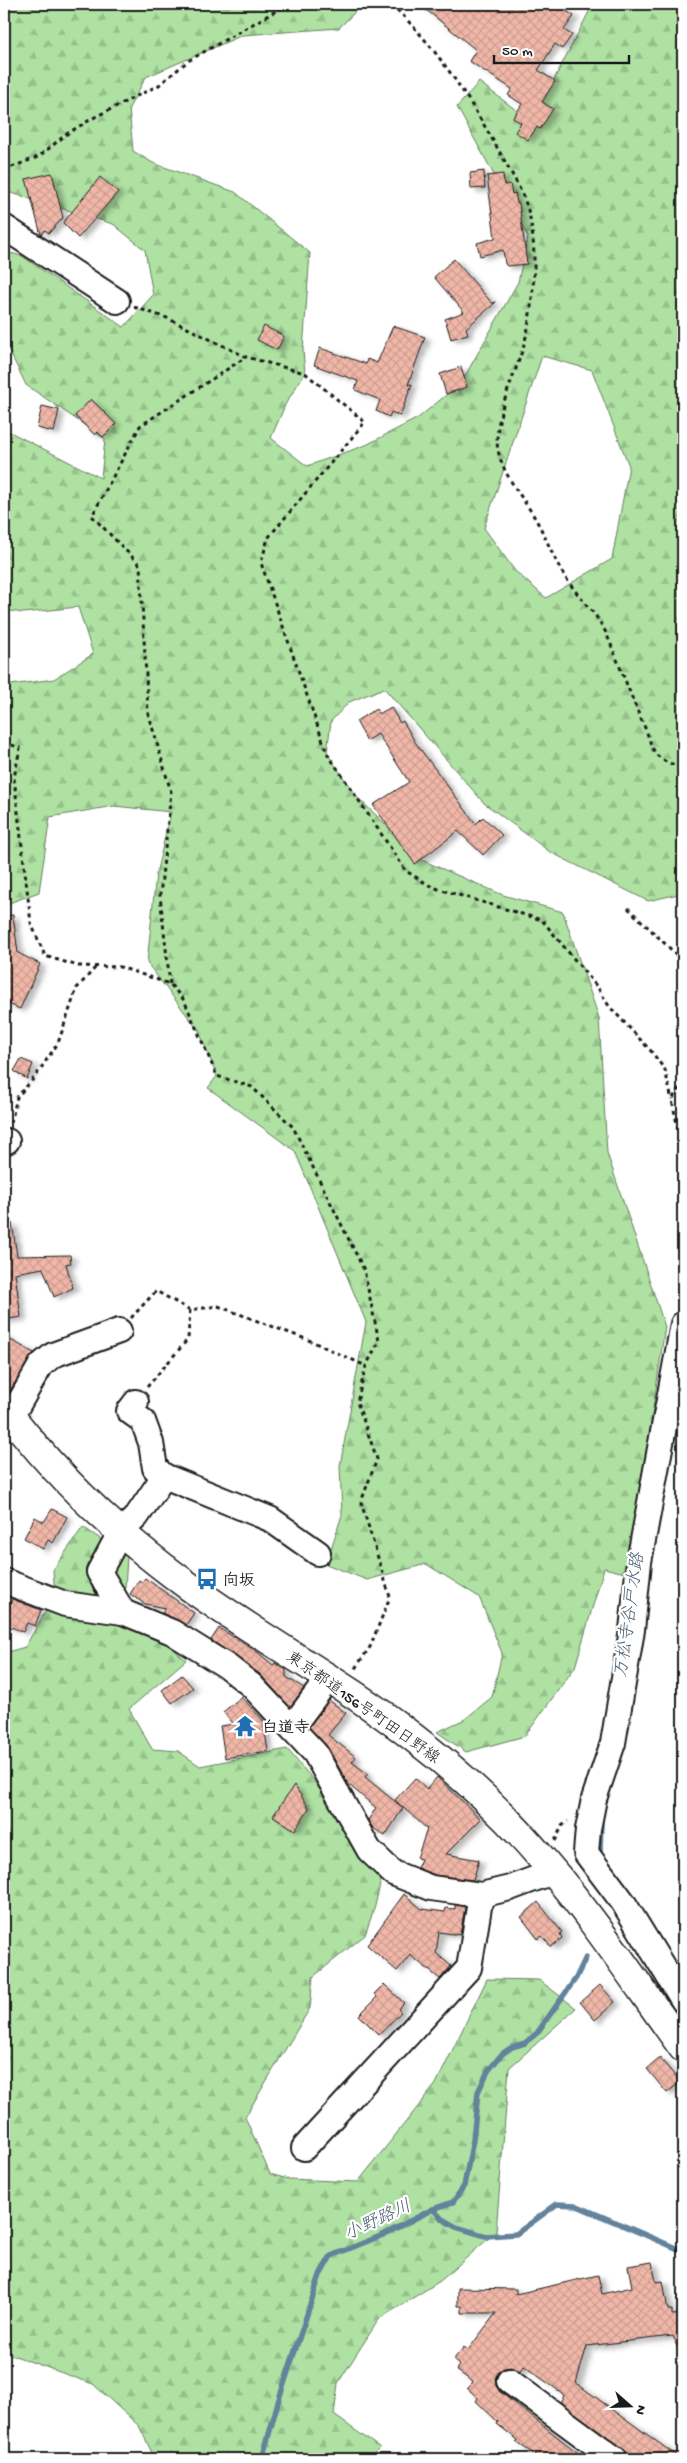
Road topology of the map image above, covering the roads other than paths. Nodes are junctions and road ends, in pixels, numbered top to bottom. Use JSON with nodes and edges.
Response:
{"nodes":[{"id":1,"x":4,"y":227,"type":"edge"},
{"id":2,"x":117,"y":301,"type":"road end"},
{"id":3,"x":683,"y":1324,"type":"edge"},
{"id":4,"x":119,"y":1331,"type":"road end"},
{"id":5,"x":136,"y":1402,"type":"road end"},
{"id":6,"x":8,"y":1412,"type":"edge"},
{"id":7,"x":164,"y":1476,"type":"junction"},
{"id":8,"x":120,"y":1533,"type":"junction"},
{"id":9,"x":318,"y":1553,"type":"dead end"},
{"id":10,"x":4,"y":1581,"type":"edge"},
{"id":11,"x":123,"y":1612,"type":"junction"},
{"id":12,"x":333,"y":1683,"type":"junction"},
{"id":13,"x":292,"y":1727,"type":"junction"},
{"id":14,"x":553,"y":1872,"type":"junction"},
{"id":15,"x":481,"y":1895,"type":"junction"},
{"id":16,"x":683,"y":2000,"type":"edge"},
{"id":17,"x":683,"y":2048,"type":"edge"},
{"id":18,"x":304,"y":2148,"type":"dead end"},
{"id":19,"x":509,"y":2381,"type":"dead end"},
{"id":20,"x":614,"y":2459,"type":"edge"}],
"edges":[{"from":1,"to":2,"type":"street"},
{"from":3,"to":16,"type":"street"},
{"from":4,"to":6,"type":"street"},
{"from":5,"to":7,"type":"street"},
{"from":6,"to":8,"type":"main road","name":"東京都道156号町田日野線"},
{"from":7,"to":8,"type":"street"},
{"from":7,"to":9,"type":"street"},
{"from":8,"to":11,"type":"street"},
{"from":8,"to":12,"type":"main road","name":"東京都道156号町田日野線"},
{"from":10,"to":11,"type":"street"},
{"from":11,"to":13,"type":"street"},
{"from":12,"to":13,"type":"street"},
{"from":12,"to":14,"type":"main road","name":"東京都道156号町田日野線"},
{"from":13,"to":15,"type":"street"},
{"from":14,"to":15,"type":"street"},
{"from":14,"to":17,"type":"main road","name":"東京都道156号町田日野線"},
{"from":15,"to":18,"type":"street"},
{"from":19,"to":20,"type":"street"}]}
